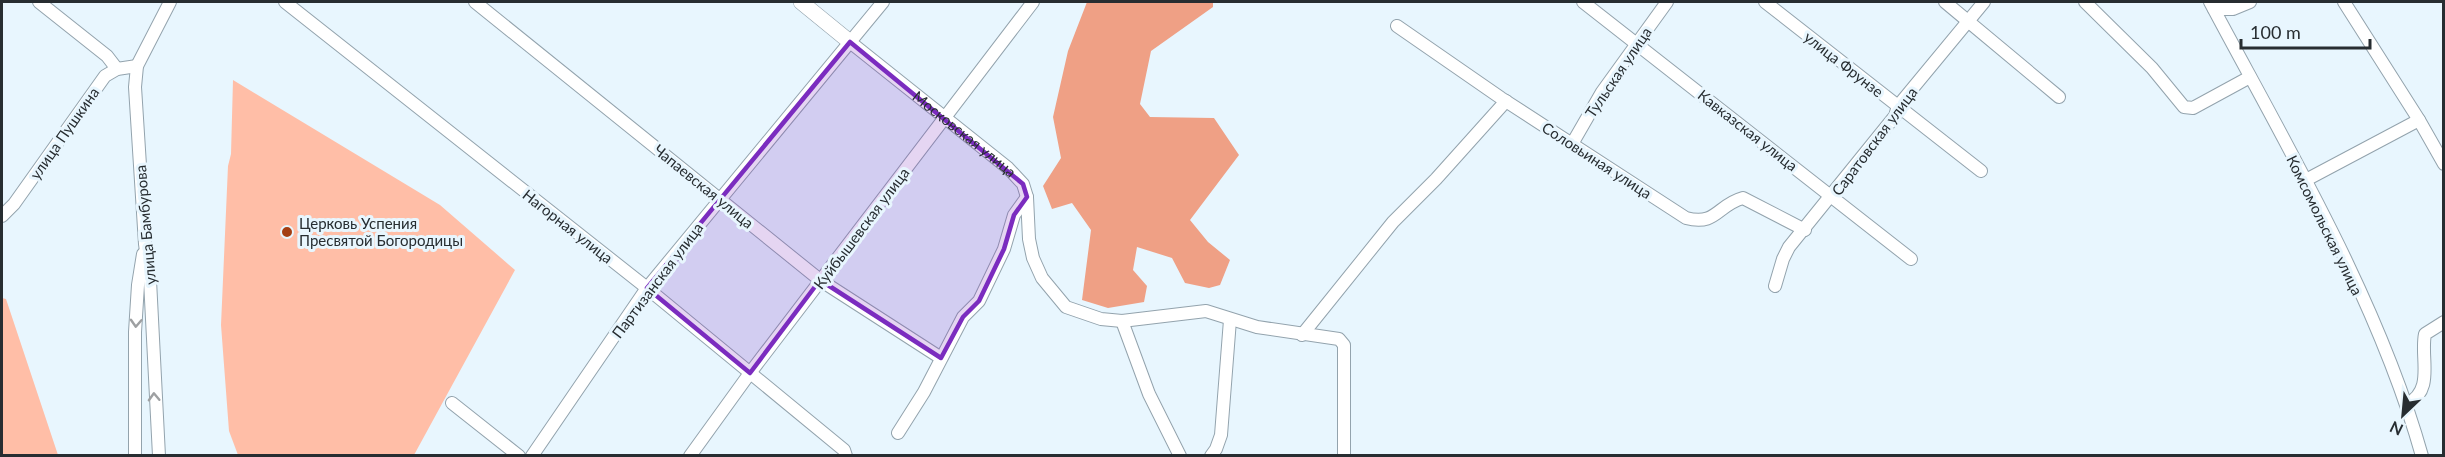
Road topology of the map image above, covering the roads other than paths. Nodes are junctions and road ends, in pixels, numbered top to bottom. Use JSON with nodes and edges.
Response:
{"nodes":[{"id":1,"x":39,"y":2,"type":"edge"},
{"id":2,"x":170,"y":2,"type":"edge"},
{"id":3,"x":285,"y":2,"type":"edge"},
{"id":4,"x":475,"y":2,"type":"edge"},
{"id":5,"x":801,"y":2,"type":"edge"},
{"id":6,"x":883,"y":2,"type":"edge"},
{"id":7,"x":1033,"y":2,"type":"edge"},
{"id":8,"x":1584,"y":2,"type":"edge"},
{"id":9,"x":1667,"y":2,"type":"edge"},
{"id":10,"x":1765,"y":2,"type":"edge"},
{"id":11,"x":1945,"y":2,"type":"edge"},
{"id":12,"x":1984,"y":2,"type":"edge"},
{"id":13,"x":2085,"y":2,"type":"edge"},
{"id":14,"x":2250,"y":2,"type":"edge"},
{"id":15,"x":2344,"y":2,"type":"edge"},
{"id":16,"x":2212,"y":5,"type":"edge"},
{"id":17,"x":1968,"y":21,"type":"junction"},
{"id":18,"x":1398,"y":26,"type":"dead end"},
{"id":19,"x":850,"y":42,"type":"junction"},
{"id":20,"x":1636,"y":42,"type":"junction"},
{"id":21,"x":137,"y":66,"type":"junction"},
{"id":22,"x":117,"y":69,"type":"junction"},
{"id":23,"x":2250,"y":77,"type":"junction"},
{"id":24,"x":2059,"y":97,"type":"dead end"},
{"id":25,"x":1506,"y":101,"type":"junction"},
{"id":26,"x":1898,"y":106,"type":"junction"},
{"id":27,"x":944,"y":118,"type":"junction"},
{"id":28,"x":2419,"y":120,"type":"junction"},
{"id":29,"x":1572,"y":144,"type":"junction"},
{"id":30,"x":2444,"y":164,"type":"edge"},
{"id":31,"x":1981,"y":171,"type":"dead end"},
{"id":32,"x":2304,"y":181,"type":"junction"},
{"id":33,"x":1833,"y":196,"type":"junction"},
{"id":34,"x":1027,"y":197,"type":"junction"},
{"id":35,"x":719,"y":199,"type":"junction"},
{"id":36,"x":2,"y":216,"type":"edge"},
{"id":37,"x":1805,"y":230,"type":"junction"},
{"id":38,"x":145,"y":244,"type":"junction"},
{"id":39,"x":1911,"y":259,"type":"dead end"},
{"id":40,"x":820,"y":280,"type":"junction"},
{"id":41,"x":1775,"y":286,"type":"dead end"},
{"id":42,"x":647,"y":288,"type":"junction"},
{"id":43,"x":1230,"y":320,"type":"junction"},
{"id":44,"x":1122,"y":321,"type":"junction"},
{"id":45,"x":2444,"y":322,"type":"edge"},
{"id":46,"x":1302,"y":334,"type":"junction"},
{"id":47,"x":941,"y":358,"type":"junction"},
{"id":48,"x":750,"y":373,"type":"junction"},
{"id":49,"x":452,"y":403,"type":"dead end"},
{"id":50,"x":2407,"y":404,"type":"junction"},
{"id":51,"x":898,"y":433,"type":"dead end"},
{"id":52,"x":135,"y":456,"type":"edge"},
{"id":53,"x":159,"y":456,"type":"edge"},
{"id":54,"x":519,"y":456,"type":"edge"},
{"id":55,"x":532,"y":456,"type":"edge"},
{"id":56,"x":690,"y":456,"type":"edge"},
{"id":57,"x":846,"y":456,"type":"edge"},
{"id":58,"x":1180,"y":456,"type":"edge"},
{"id":59,"x":1211,"y":456,"type":"edge"},
{"id":60,"x":1344,"y":456,"type":"edge"},
{"id":61,"x":2422,"y":456,"type":"edge"}],
"edges":[{"from":1,"to":22,"type":"street"},
{"from":2,"to":21,"type":"street","name":"улица Бамбурова"},
{"from":3,"to":42,"type":"street","name":"Нагорная улица"},
{"from":4,"to":35,"type":"street","name":"Чапаевская улица"},
{"from":5,"to":19,"type":"main road","name":"Московская улица"},
{"from":6,"to":19,"type":"street","name":"Партизанская улица"},
{"from":7,"to":27,"type":"street","name":"Куйбышевская улица"},
{"from":8,"to":20,"type":"street","name":"Кавказская улица"},
{"from":9,"to":20,"type":"street","name":"Тульская улица"},
{"from":10,"to":26,"type":"street","name":"улица Фрунзе"},
{"from":11,"to":17,"type":"street"},
{"from":12,"to":17,"type":"street","name":"Саратовская улица"},
{"from":13,"to":23,"type":"street"},
{"from":14,"to":16,"type":"street"},
{"from":15,"to":28,"type":"street"},
{"from":16,"to":23,"type":"street","name":"Комсомольская улица"},
{"from":17,"to":24,"type":"street"},
{"from":17,"to":26,"type":"street","name":"Саратовская улица"},
{"from":18,"to":25,"type":"street","name":"Соловьиная улица"},
{"from":19,"to":27,"type":"street","name":"Московская улица"},
{"from":19,"to":35,"type":"street","name":"Партизанская улица"},
{"from":20,"to":29,"type":"street","name":"Тульская улица"},
{"from":20,"to":33,"type":"street","name":"Кавказская улица"},
{"from":21,"to":22,"type":"street"},
{"from":21,"to":38,"type":"street","name":"улица Бамбурова"},
{"from":22,"to":36,"type":"street","name":"улица Пушкина"},
{"from":23,"to":32,"type":"street","name":"Комсомольская улица"},
{"from":25,"to":29,"type":"street","name":"Соловьиная улица"},
{"from":25,"to":46,"type":"street"},
{"from":26,"to":31,"type":"street","name":"улица Фрунзе"},
{"from":26,"to":33,"type":"street","name":"Саратовская улица"},
{"from":27,"to":34,"type":"street","name":"Московская улица"},
{"from":27,"to":40,"type":"street","name":"Куйбышевская улица"},
{"from":28,"to":30,"type":"street"},
{"from":28,"to":32,"type":"street"},
{"from":29,"to":37,"type":"street","name":"Соловьиная улица"},
{"from":32,"to":50,"type":"street","name":"Комсомольская улица"},
{"from":33,"to":37,"type":"street","name":"Саратовская улица"},
{"from":33,"to":39,"type":"street","name":"Кавказская улица"},
{"from":34,"to":44,"type":"street","name":"Московская улица"},
{"from":34,"to":47,"type":"street"},
{"from":35,"to":40,"type":"street","name":"Чапаевская улица"},
{"from":35,"to":42,"type":"street","name":"Партизанская улица"},
{"from":37,"to":41,"type":"street","name":"Саратовская улица"},
{"from":38,"to":52,"type":"street","one_way":true},
{"from":53,"to":38,"type":"street","name":"улица Бамбурова","one_way":true},
{"from":40,"to":47,"type":"street","name":"Чапаевская улица"},
{"from":40,"to":48,"type":"street","name":"Куйбышевская улица"},
{"from":42,"to":48,"type":"street","name":"Нагорная улица"},
{"from":42,"to":55,"type":"street","name":"Партизанская улица"},
{"from":43,"to":44,"type":"street","name":"Московская улица"},
{"from":43,"to":46,"type":"street"},
{"from":43,"to":59,"type":"street"},
{"from":44,"to":58,"type":"street"},
{"from":45,"to":50,"type":"street"},
{"from":46,"to":60,"type":"street"},
{"from":47,"to":51,"type":"street"},
{"from":48,"to":56,"type":"street","name":"Куйбышевская улица"},
{"from":48,"to":57,"type":"street","name":"Нагорная улица"},
{"from":49,"to":54,"type":"street"},
{"from":50,"to":61,"type":"street","name":"Комсомольская улица"}]}
